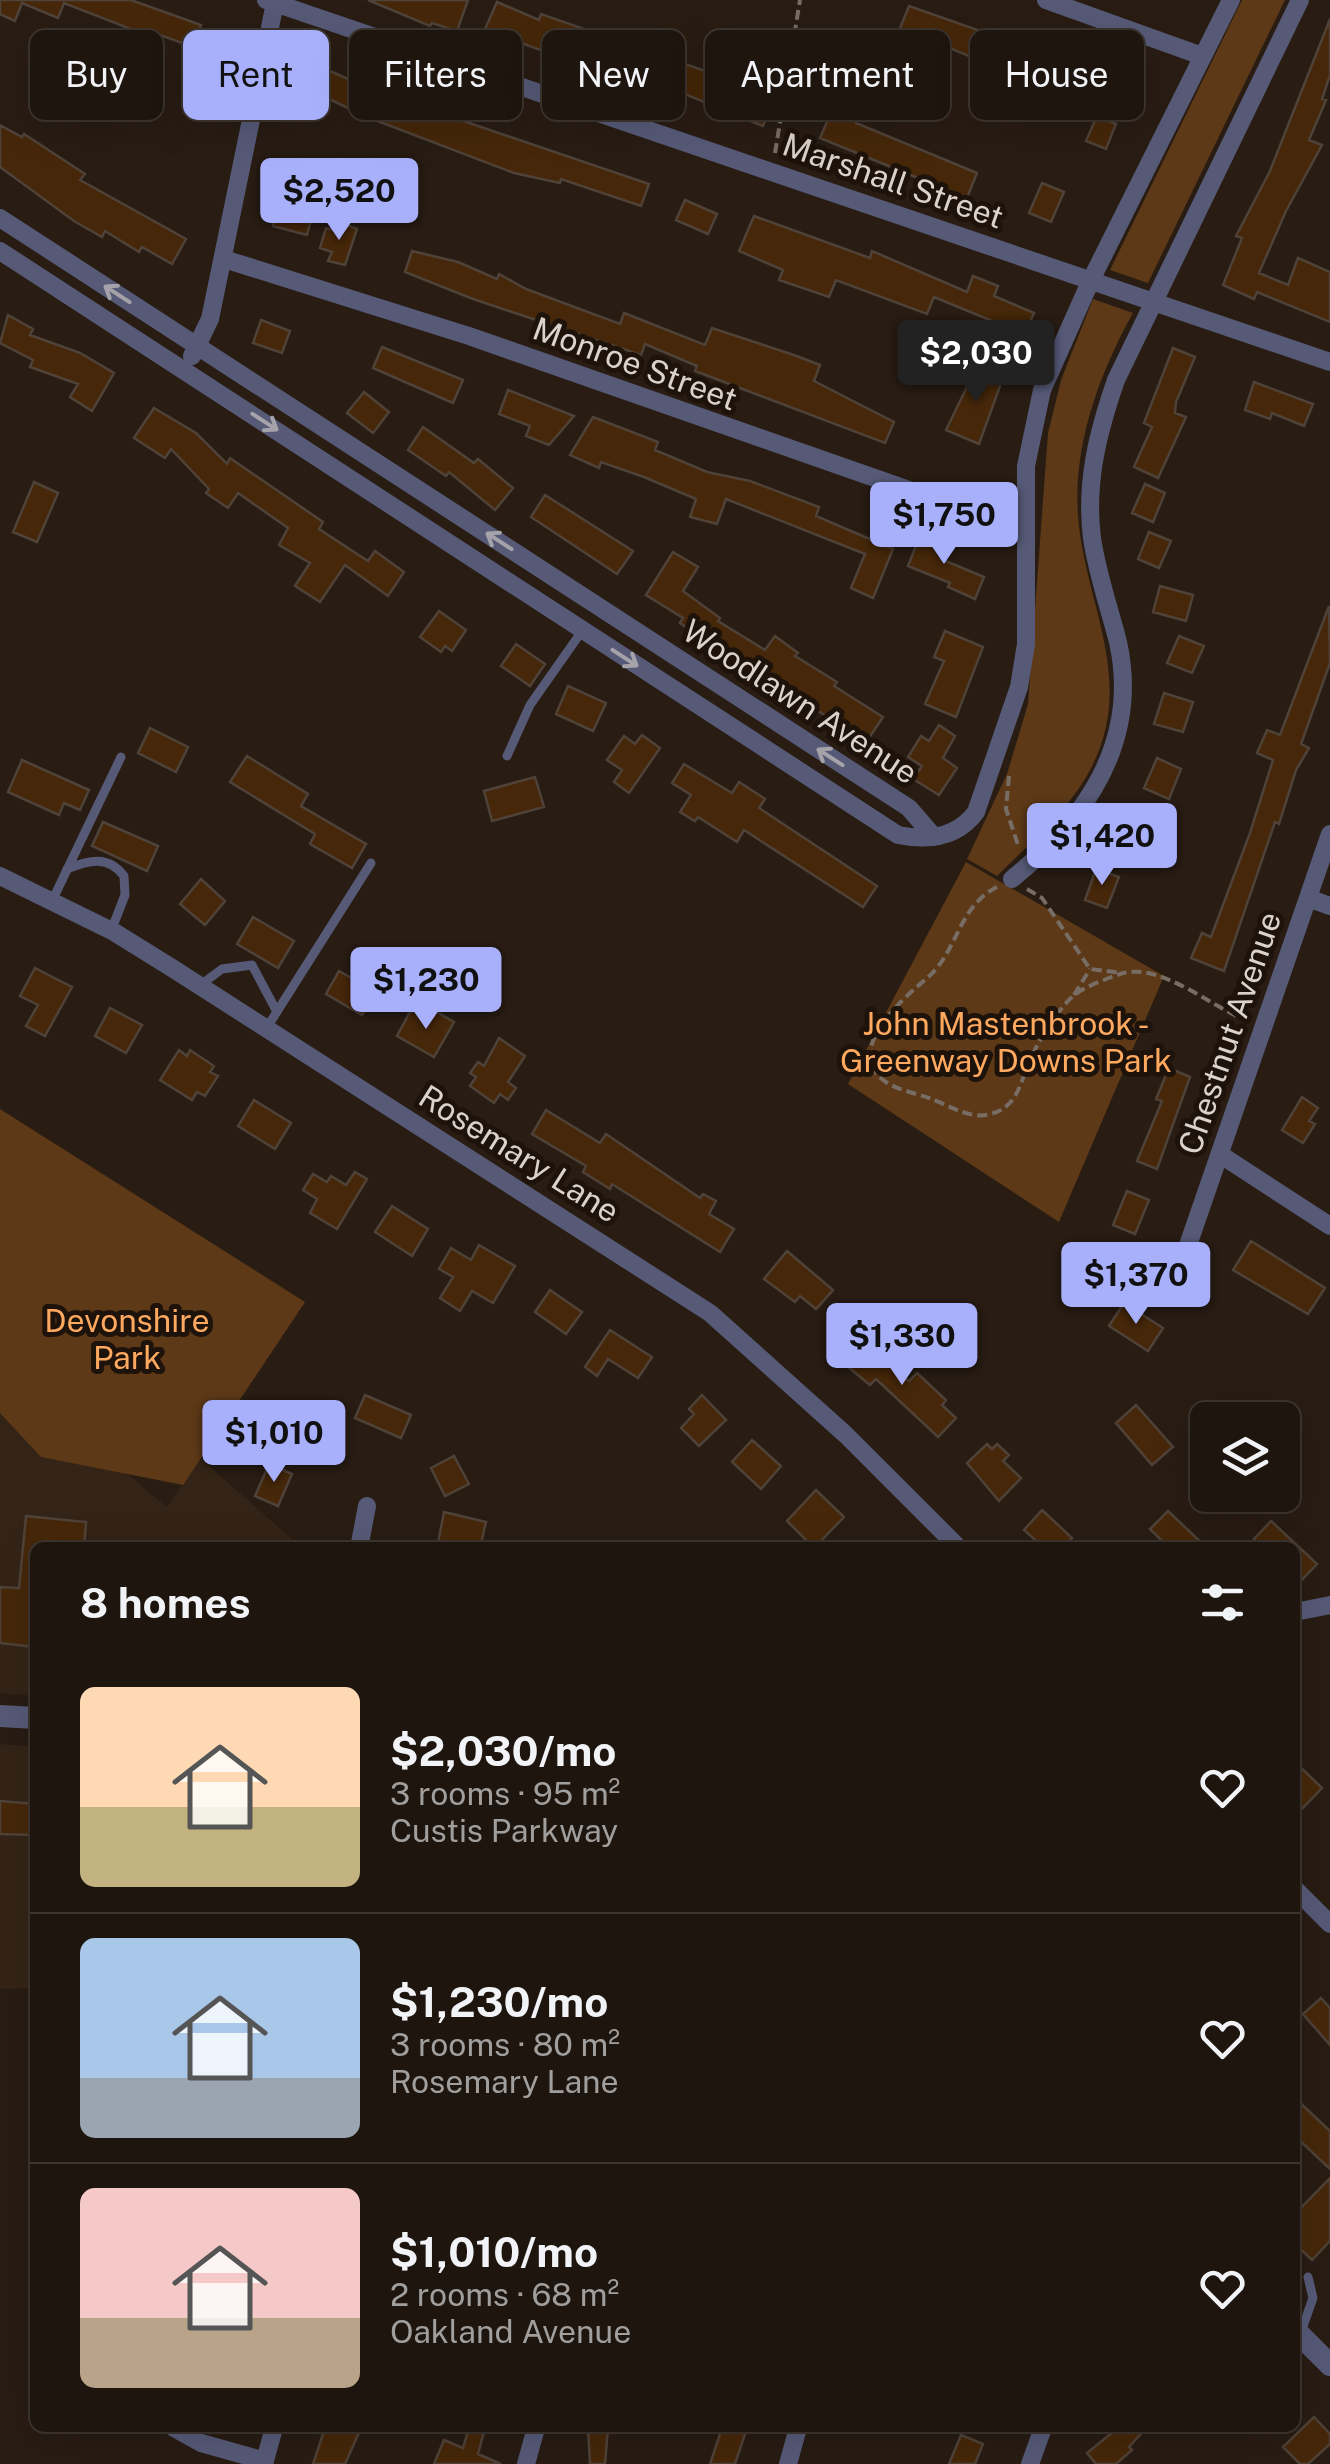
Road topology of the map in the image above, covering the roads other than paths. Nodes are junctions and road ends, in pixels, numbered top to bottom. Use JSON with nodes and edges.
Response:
{"nodes":[{"id":1,"x":1046,"y":0,"type":"edge"},
{"id":2,"x":1231,"y":0,"type":"edge"},
{"id":3,"x":1300,"y":0,"type":"edge"},
{"id":4,"x":270,"y":2,"type":"edge"},
{"id":5,"x":1202,"y":56,"type":"junction"},
{"id":6,"x":0,"y":218,"type":"edge"},
{"id":7,"x":0,"y":251,"type":"edge"},
{"id":8,"x":224,"y":260,"type":"junction"},
{"id":9,"x":1091,"y":280,"type":"junction"},
{"id":10,"x":1154,"y":302,"type":"junction"},
{"id":11,"x":199,"y":347,"type":"junction"},
{"id":12,"x":1330,"y":362,"type":"edge"},
{"id":13,"x":183,"y":369,"type":"junction"},
{"id":14,"x":1026,"y":521,"type":"junction"},
{"id":15,"x":539,"y":567,"type":"junction"},
{"id":16,"x":522,"y":591,"type":"junction"},
{"id":17,"x":583,"y":630,"type":"junction"},
{"id":18,"x":507,"y":756,"type":"dead end"},
{"id":19,"x":121,"y":757,"type":"dead end"},
{"id":20,"x":1330,"y":834,"type":"edge"},
{"id":21,"x":934,"y":837,"type":"junction"},
{"id":22,"x":371,"y":863,"type":"dead end"},
{"id":23,"x":68,"y":868,"type":"junction"},
{"id":24,"x":0,"y":876,"type":"edge"},
{"id":25,"x":1012,"y":879,"type":"road end"},
{"id":26,"x":1308,"y":898,"type":"junction"},
{"id":27,"x":52,"y":901,"type":"junction"},
{"id":28,"x":1330,"y":906,"type":"edge"},
{"id":29,"x":111,"y":931,"type":"junction"},
{"id":30,"x":199,"y":986,"type":"junction"},
{"id":31,"x":277,"y":1012,"type":"junction"},
{"id":32,"x":266,"y":1028,"type":"junction"},
{"id":33,"x":1220,"y":1156,"type":"junction"},
{"id":34,"x":1330,"y":1226,"type":"edge"},
{"id":35,"x":1186,"y":1252,"type":"dead end"},
{"id":36,"x":366,"y":1506,"type":"dead end"},
{"id":37,"x":361,"y":1542,"type":"edge"},
{"id":38,"x":953,"y":1542,"type":"edge"},
{"id":39,"x":1330,"y":1605,"type":"edge"},
{"id":40,"x":1300,"y":1611,"type":"edge"},
{"id":41,"x":0,"y":1716,"type":"edge"},
{"id":42,"x":30,"y":1718,"type":"edge"},
{"id":43,"x":1300,"y":1894,"type":"edge"},
{"id":44,"x":1330,"y":1924,"type":"edge"},
{"id":45,"x":1308,"y":2277,"type":"dead end"},
{"id":46,"x":1300,"y":2326,"type":"edge"},
{"id":47,"x":1300,"y":2335,"type":"edge"},
{"id":48,"x":1330,"y":2366,"type":"edge"},
{"id":49,"x":181,"y":2432,"type":"edge"},
{"id":50,"x":273,"y":2432,"type":"edge"},
{"id":51,"x":535,"y":2432,"type":"edge"},
{"id":52,"x":797,"y":2432,"type":"edge"},
{"id":53,"x":1042,"y":2432,"type":"edge"},
{"id":54,"x":264,"y":2462,"type":"edge"},
{"id":55,"x":526,"y":2464,"type":"edge"},
{"id":56,"x":788,"y":2464,"type":"edge"},
{"id":57,"x":1030,"y":2464,"type":"edge"}],
"edges":[{"from":1,"to":5,"type":"street"},
{"from":2,"to":5,"type":"street"},
{"from":3,"to":10,"type":"street"},
{"from":4,"to":8,"type":"street"},
{"from":4,"to":9,"type":"street","name":"Marshall Street"},
{"from":5,"to":9,"type":"street"},
{"from":11,"to":6,"type":"street","name":"Woodlawn Avenue","one_way":true},
{"from":7,"to":13,"type":"street","name":"Woodlawn Avenue"},
{"from":8,"to":11,"type":"street"},
{"from":8,"to":14,"type":"street","name":"Monroe Street"},
{"from":9,"to":10,"type":"street","name":"Marshall Street"},
{"from":9,"to":14,"type":"street"},
{"from":10,"to":12,"type":"street","name":"Marshall Street"},
{"from":10,"to":25,"type":"street"},
{"from":11,"to":13,"type":"street"},
{"from":15,"to":11,"type":"street","name":"Woodlawn Avenue","one_way":true},
{"from":13,"to":16,"type":"street","name":"Woodlawn Avenue","one_way":true},
{"from":14,"to":21,"type":"street"},
{"from":15,"to":16,"type":"street"},
{"from":21,"to":15,"type":"street","name":"Woodlawn Avenue","one_way":true},
{"from":16,"to":17,"type":"street","name":"Woodlawn Avenue"},
{"from":17,"to":18,"type":"lane"},
{"from":17,"to":21,"type":"street","name":"Woodlawn Avenue","one_way":true},
{"from":19,"to":23,"type":"lane"},
{"from":20,"to":26,"type":"street","name":"Chestnut Avenue"},
{"from":22,"to":31,"type":"lane"},
{"from":23,"to":27,"type":"lane"},
{"from":23,"to":29,"type":"lane"},
{"from":24,"to":27,"type":"street","name":"Rosemary Lane"},
{"from":26,"to":28,"type":"street"},
{"from":26,"to":33,"type":"street","name":"Chestnut Avenue"},
{"from":27,"to":29,"type":"street","name":"Rosemary Lane"},
{"from":29,"to":30,"type":"street","name":"Rosemary Lane"},
{"from":30,"to":31,"type":"lane"},
{"from":30,"to":32,"type":"street","name":"Rosemary Lane"},
{"from":31,"to":32,"type":"lane"},
{"from":32,"to":38,"type":"street","name":"Rosemary Lane"},
{"from":33,"to":34,"type":"street"},
{"from":33,"to":35,"type":"street","name":"Chestnut Avenue"},
{"from":36,"to":37,"type":"street"},
{"from":39,"to":40,"type":"street"},
{"from":41,"to":42,"type":"street"},
{"from":43,"to":44,"type":"street"},
{"from":45,"to":46,"type":"lane"},
{"from":47,"to":48,"type":"street"},
{"from":49,"to":54,"type":"street"},
{"from":50,"to":54,"type":"street"},
{"from":51,"to":55,"type":"street"},
{"from":52,"to":56,"type":"street"},
{"from":53,"to":57,"type":"street"}]}
